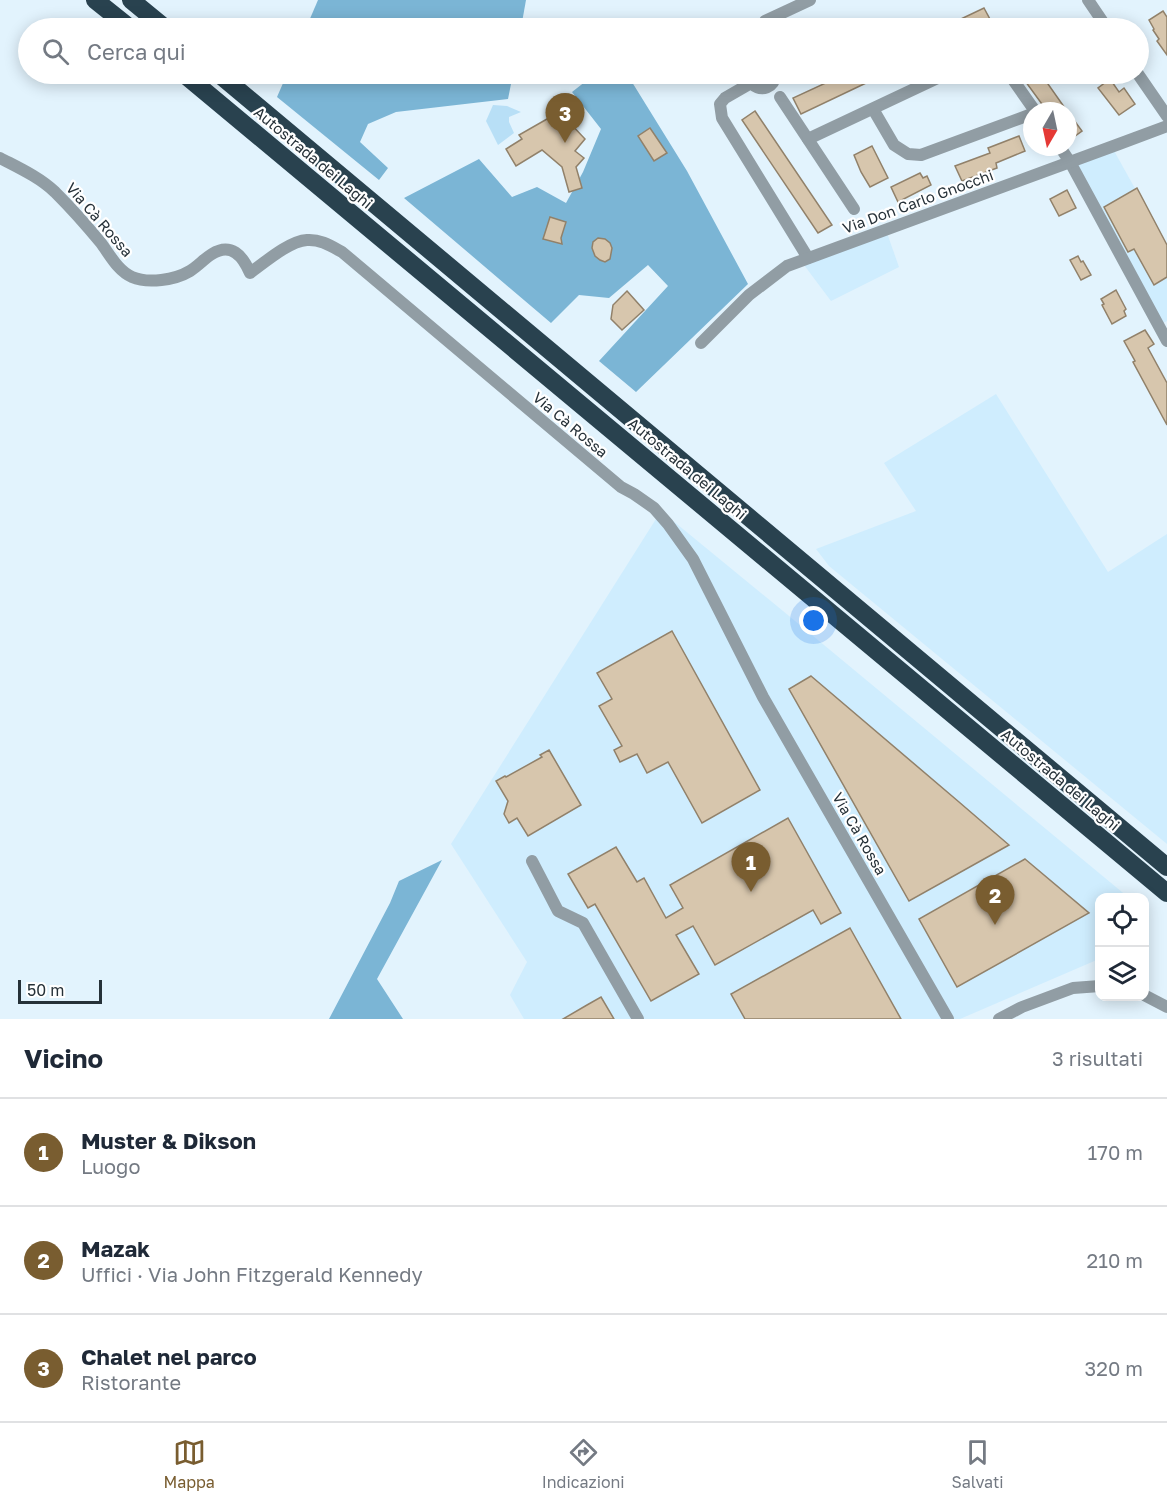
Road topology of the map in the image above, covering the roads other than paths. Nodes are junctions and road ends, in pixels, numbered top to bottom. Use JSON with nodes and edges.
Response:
{"nodes":[{"id":1,"x":95,"y":0,"type":"edge"},
{"id":2,"x":131,"y":0,"type":"edge"},
{"id":3,"x":810,"y":0,"type":"edge"},
{"id":4,"x":1088,"y":0,"type":"edge"},
{"id":5,"x":118,"y":18,"type":"edge"},
{"id":6,"x":153,"y":18,"type":"edge"},
{"id":7,"x":771,"y":18,"type":"edge"},
{"id":8,"x":1100,"y":18,"type":"edge"},
{"id":9,"x":196,"y":84,"type":"edge"},
{"id":10,"x":231,"y":84,"type":"edge"},
{"id":11,"x":742,"y":84,"type":"edge"},
{"id":12,"x":754,"y":84,"type":"edge"},
{"id":13,"x":772,"y":84,"type":"edge"},
{"id":14,"x":925,"y":84,"type":"edge"},
{"id":15,"x":1016,"y":84,"type":"edge"},
{"id":16,"x":1145,"y":84,"type":"edge"},
{"id":17,"x":780,"y":97,"type":"dead end"},
{"id":18,"x":1029,"y":102,"type":"edge"},
{"id":19,"x":873,"y":109,"type":"junction"},
{"id":20,"x":1167,"y":116,"type":"edge"},
{"id":21,"x":1023,"y":117,"type":"edge"},
{"id":22,"x":1167,"y":126,"type":"edge"},
{"id":23,"x":808,"y":139,"type":"junction"},
{"id":24,"x":1066,"y":156,"type":"edge"},
{"id":25,"x":0,"y":158,"type":"edge"},
{"id":26,"x":1070,"y":162,"type":"junction"},
{"id":27,"x":854,"y":209,"type":"dead end"},
{"id":28,"x":808,"y":258,"type":"junction"},
{"id":29,"x":1167,"y":341,"type":"edge"},
{"id":30,"x":702,"y":343,"type":"dead end"},
{"id":31,"x":532,"y":861,"type":"dead end"},
{"id":32,"x":1167,"y":867,"type":"edge"},
{"id":33,"x":1167,"y":893,"type":"edge"},
{"id":34,"x":1095,"y":986,"type":"edge"},
{"id":35,"x":1149,"y":998,"type":"edge"},
{"id":36,"x":1167,"y":1007,"type":"edge"},
{"id":37,"x":638,"y":1019,"type":"edge"},
{"id":38,"x":948,"y":1019,"type":"edge"},
{"id":39,"x":999,"y":1019,"type":"edge"}],
"edges":[{"from":1,"to":5,"type":"highway"},
{"from":2,"to":6,"type":"highway"},
{"from":3,"to":7,"type":"street"},
{"from":4,"to":8,"type":"street"},
{"from":9,"to":33,"type":"highway","name":"Autostrada dei Laghi"},
{"from":10,"to":32,"type":"highway","name":"Autostrada dei Laghi"},
{"from":11,"to":28,"type":"street"},
{"from":12,"to":13,"type":"street"},
{"from":14,"to":19,"type":"street"},
{"from":15,"to":18,"type":"street"},
{"from":16,"to":20,"type":"street"},
{"from":17,"to":23,"type":"street"},
{"from":19,"to":21,"type":"street"},
{"from":19,"to":23,"type":"street"},
{"from":22,"to":26,"type":"street","name":"Via Don Carlo Gnocchi"},
{"from":23,"to":27,"type":"street"},
{"from":24,"to":26,"type":"street"},
{"from":25,"to":38,"type":"street","name":"Via Cà Rossa"},
{"from":26,"to":28,"type":"street","name":"Via Don Carlo Gnocchi"},
{"from":26,"to":29,"type":"street"},
{"from":28,"to":30,"type":"street","name":"Via Don Carlo Gnocchi"},
{"from":31,"to":37,"type":"street"},
{"from":34,"to":39,"type":"street"},
{"from":35,"to":36,"type":"street"}]}
